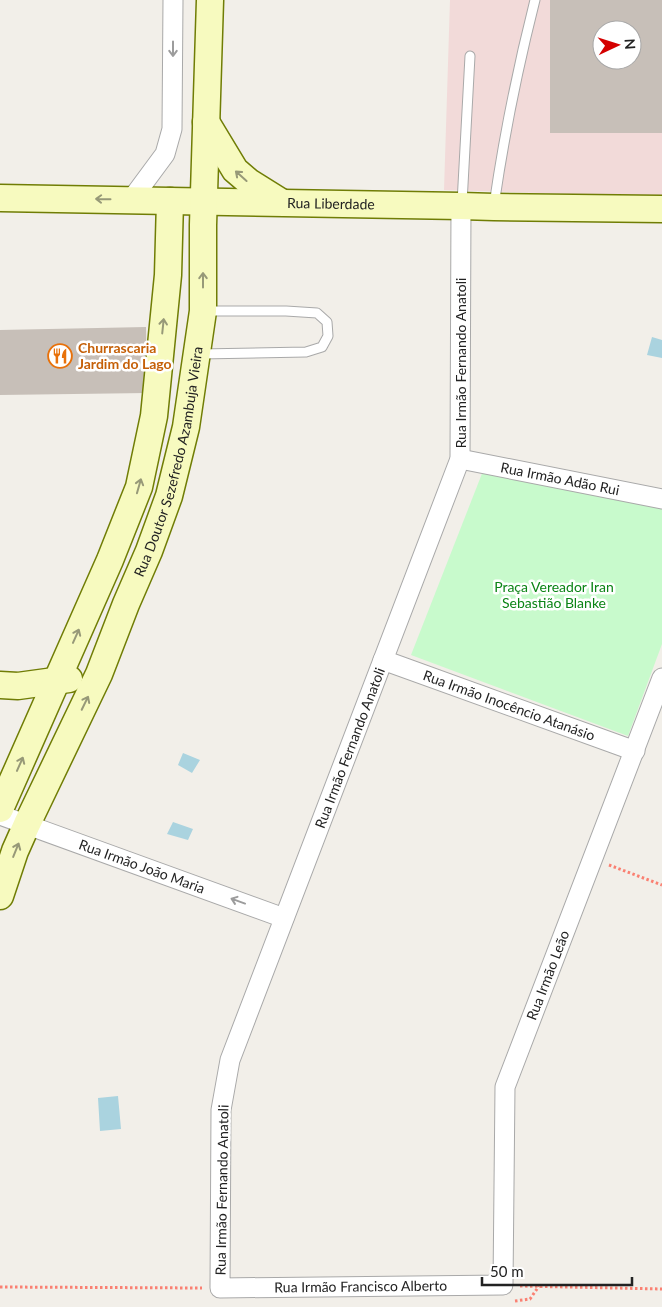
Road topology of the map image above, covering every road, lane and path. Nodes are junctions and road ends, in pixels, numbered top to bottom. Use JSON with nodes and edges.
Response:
{"nodes":[{"id":1,"x":173,"y":0,"type":"edge"},
{"id":2,"x":210,"y":0,"type":"edge"},
{"id":3,"x":535,"y":0,"type":"edge"},
{"id":4,"x":470,"y":56,"type":"dead end"},
{"id":5,"x":206,"y":122,"type":"junction"},
{"id":6,"x":0,"y":198,"type":"edge"},
{"id":7,"x":131,"y":200,"type":"junction"},
{"id":8,"x":170,"y":200,"type":"junction"},
{"id":9,"x":205,"y":201,"type":"junction"},
{"id":10,"x":282,"y":202,"type":"junction"},
{"id":11,"x":462,"y":206,"type":"junction"},
{"id":12,"x":494,"y":207,"type":"junction"},
{"id":13,"x":662,"y":209,"type":"edge"},
{"id":14,"x":203,"y":311,"type":"junction"},
{"id":15,"x":197,"y":354,"type":"junction"},
{"id":16,"x":460,"y":459,"type":"junction"},
{"id":17,"x":662,"y":499,"type":"edge"},
{"id":18,"x":383,"y":660,"type":"junction"},
{"id":19,"x":100,"y":674,"type":"junction"},
{"id":20,"x":662,"y":678,"type":"edge"},
{"id":21,"x":56,"y":680,"type":"junction"},
{"id":22,"x":0,"y":685,"type":"edge"},
{"id":23,"x":635,"y":751,"type":"junction"},
{"id":24,"x":0,"y":809,"type":"edge"},
{"id":25,"x":0,"y":815,"type":"edge"},
{"id":26,"x":27,"y":824,"type":"junction"},
{"id":27,"x":594,"y":859,"type":"junction"},
{"id":28,"x":662,"y":885,"type":"edge"},
{"id":29,"x":0,"y":896,"type":"edge"},
{"id":30,"x":284,"y":918,"type":"junction"},
{"id":31,"x":539,"y":1286,"type":"junction"},
{"id":32,"x":0,"y":1287,"type":"edge"},
{"id":33,"x":220,"y":1288,"type":"junction"},
{"id":34,"x":662,"y":1289,"type":"edge"},
{"id":35,"x":508,"y":1293,"type":"junction"}],
"edges":[{"from":1,"to":7,"type":"street","one_way":true},
{"from":2,"to":5,"type":"main road","name":"Rua Doutor Sezefredo Azambuja Vieira"},
{"from":3,"to":12,"type":"lane"},
{"from":4,"to":11,"type":"lane"},
{"from":5,"to":9,"type":"main road","name":"Rua Doutor Sezefredo Azambuja Vieira"},
{"from":10,"to":5,"type":"main road","one_way":true},
{"from":7,"to":6,"type":"main road","name":"Rua Liberdade","one_way":true},
{"from":7,"to":8,"type":"main road","name":"Rua Liberdade"},
{"from":8,"to":9,"type":"main road","name":"Rua Liberdade"},
{"from":21,"to":8,"type":"main road","name":"Rua Doutor Sezefredo Azambuja Vieira","one_way":true},
{"from":9,"to":10,"type":"main road","name":"Rua Liberdade"},
{"from":14,"to":9,"type":"main road","name":"Rua Doutor Sezefredo Azambuja Vieira","one_way":true},
{"from":10,"to":11,"type":"main road","name":"Rua Liberdade"},
{"from":11,"to":12,"type":"main road","name":"Rua Liberdade"},
{"from":11,"to":16,"type":"street","name":"Rua Irmão Fernando Anatoli"},
{"from":12,"to":13,"type":"main road","name":"Rua Liberdade"},
{"from":14,"to":15,"type":"main road","name":"Rua Doutor Sezefredo Azambuja Vieira"},
{"from":14,"to":15,"type":"lane"},
{"from":15,"to":19,"type":"main road","name":"Rua Doutor Sezefredo Azambuja Vieira"},
{"from":16,"to":17,"type":"street","name":"Rua Irmão Adão Rui"},
{"from":16,"to":18,"type":"street","name":"Rua Irmão Fernando Anatoli"},
{"from":18,"to":23,"type":"street","name":"Rua Irmão Inocêncio Atanásio"},
{"from":18,"to":30,"type":"street","name":"Rua Irmão Fernando Anatoli"},
{"from":19,"to":21,"type":"main road"},
{"from":26,"to":19,"type":"main road","name":"Rua Doutor Sezefredo Azambuja Vieira","one_way":true},
{"from":20,"to":23,"type":"street","name":"Rua Irmão Leão"},
{"from":21,"to":22,"type":"main road"},
{"from":24,"to":21,"type":"main road","name":"Rua Doutor Sezefredo Azambuja Vieira","one_way":true},
{"from":23,"to":27,"type":"street","name":"Rua Irmão Leão"},
{"from":25,"to":26,"type":"street","name":"Rua Irmão João Maria"},
{"from":29,"to":26,"type":"main road","name":"Rua Doutor Sezefredo Azambuja Vieira","one_way":true},
{"from":30,"to":26,"type":"street","name":"Rua Irmão João Maria","one_way":true},
{"from":27,"to":28,"type":"path"},
{"from":27,"to":35,"type":"street","name":"Rua Irmão Leão"},
{"from":30,"to":33,"type":"street","name":"Rua Irmão Fernando Anatoli"},
{"from":31,"to":34,"type":"path"},
{"from":31,"to":35,"type":"path"},
{"from":31,"to":35,"type":"path"},
{"from":32,"to":33,"type":"path"},
{"from":33,"to":35,"type":"street","name":"Rua Irmão Francisco Alberto"}]}
